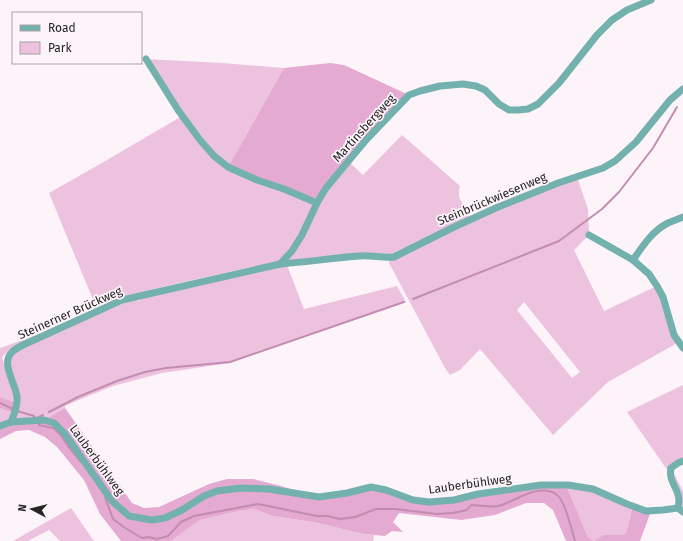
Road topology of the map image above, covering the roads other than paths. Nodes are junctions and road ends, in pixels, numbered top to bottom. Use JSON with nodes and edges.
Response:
{"nodes":[{"id":1,"x":650,"y":0,"type":"edge"},
{"id":2,"x":146,"y":59,"type":"dead end"},
{"id":3,"x":683,"y":89,"type":"edge"},
{"id":4,"x":317,"y":203,"type":"junction"},
{"id":5,"x":683,"y":217,"type":"edge"},
{"id":6,"x":589,"y":234,"type":"dead end"},
{"id":7,"x":633,"y":260,"type":"junction"},
{"id":8,"x":280,"y":264,"type":"junction"},
{"id":9,"x":683,"y":348,"type":"edge"},
{"id":10,"x":13,"y":419,"type":"junction"},
{"id":11,"x":0,"y":426,"type":"edge"},
{"id":12,"x":683,"y":461,"type":"edge"},
{"id":13,"x":680,"y":510,"type":"edge"}],
"edges":[{"from":1,"to":4,"type":"street","name":"Martinsbergweg"},
{"from":2,"to":4,"type":"street"},
{"from":3,"to":8,"type":"street","name":"Steinbrückwiesenweg"},
{"from":4,"to":8,"type":"street","name":"Martinsbergweg"},
{"from":5,"to":7,"type":"street"},
{"from":6,"to":7,"type":"street"},
{"from":7,"to":9,"type":"street"},
{"from":8,"to":10,"type":"street","name":"Steinerner Brückweg"},
{"from":10,"to":11,"type":"street","name":"Lauberbühlweg"},
{"from":10,"to":13,"type":"street","name":"Lauberbühlweg"},
{"from":12,"to":13,"type":"street"}]}
